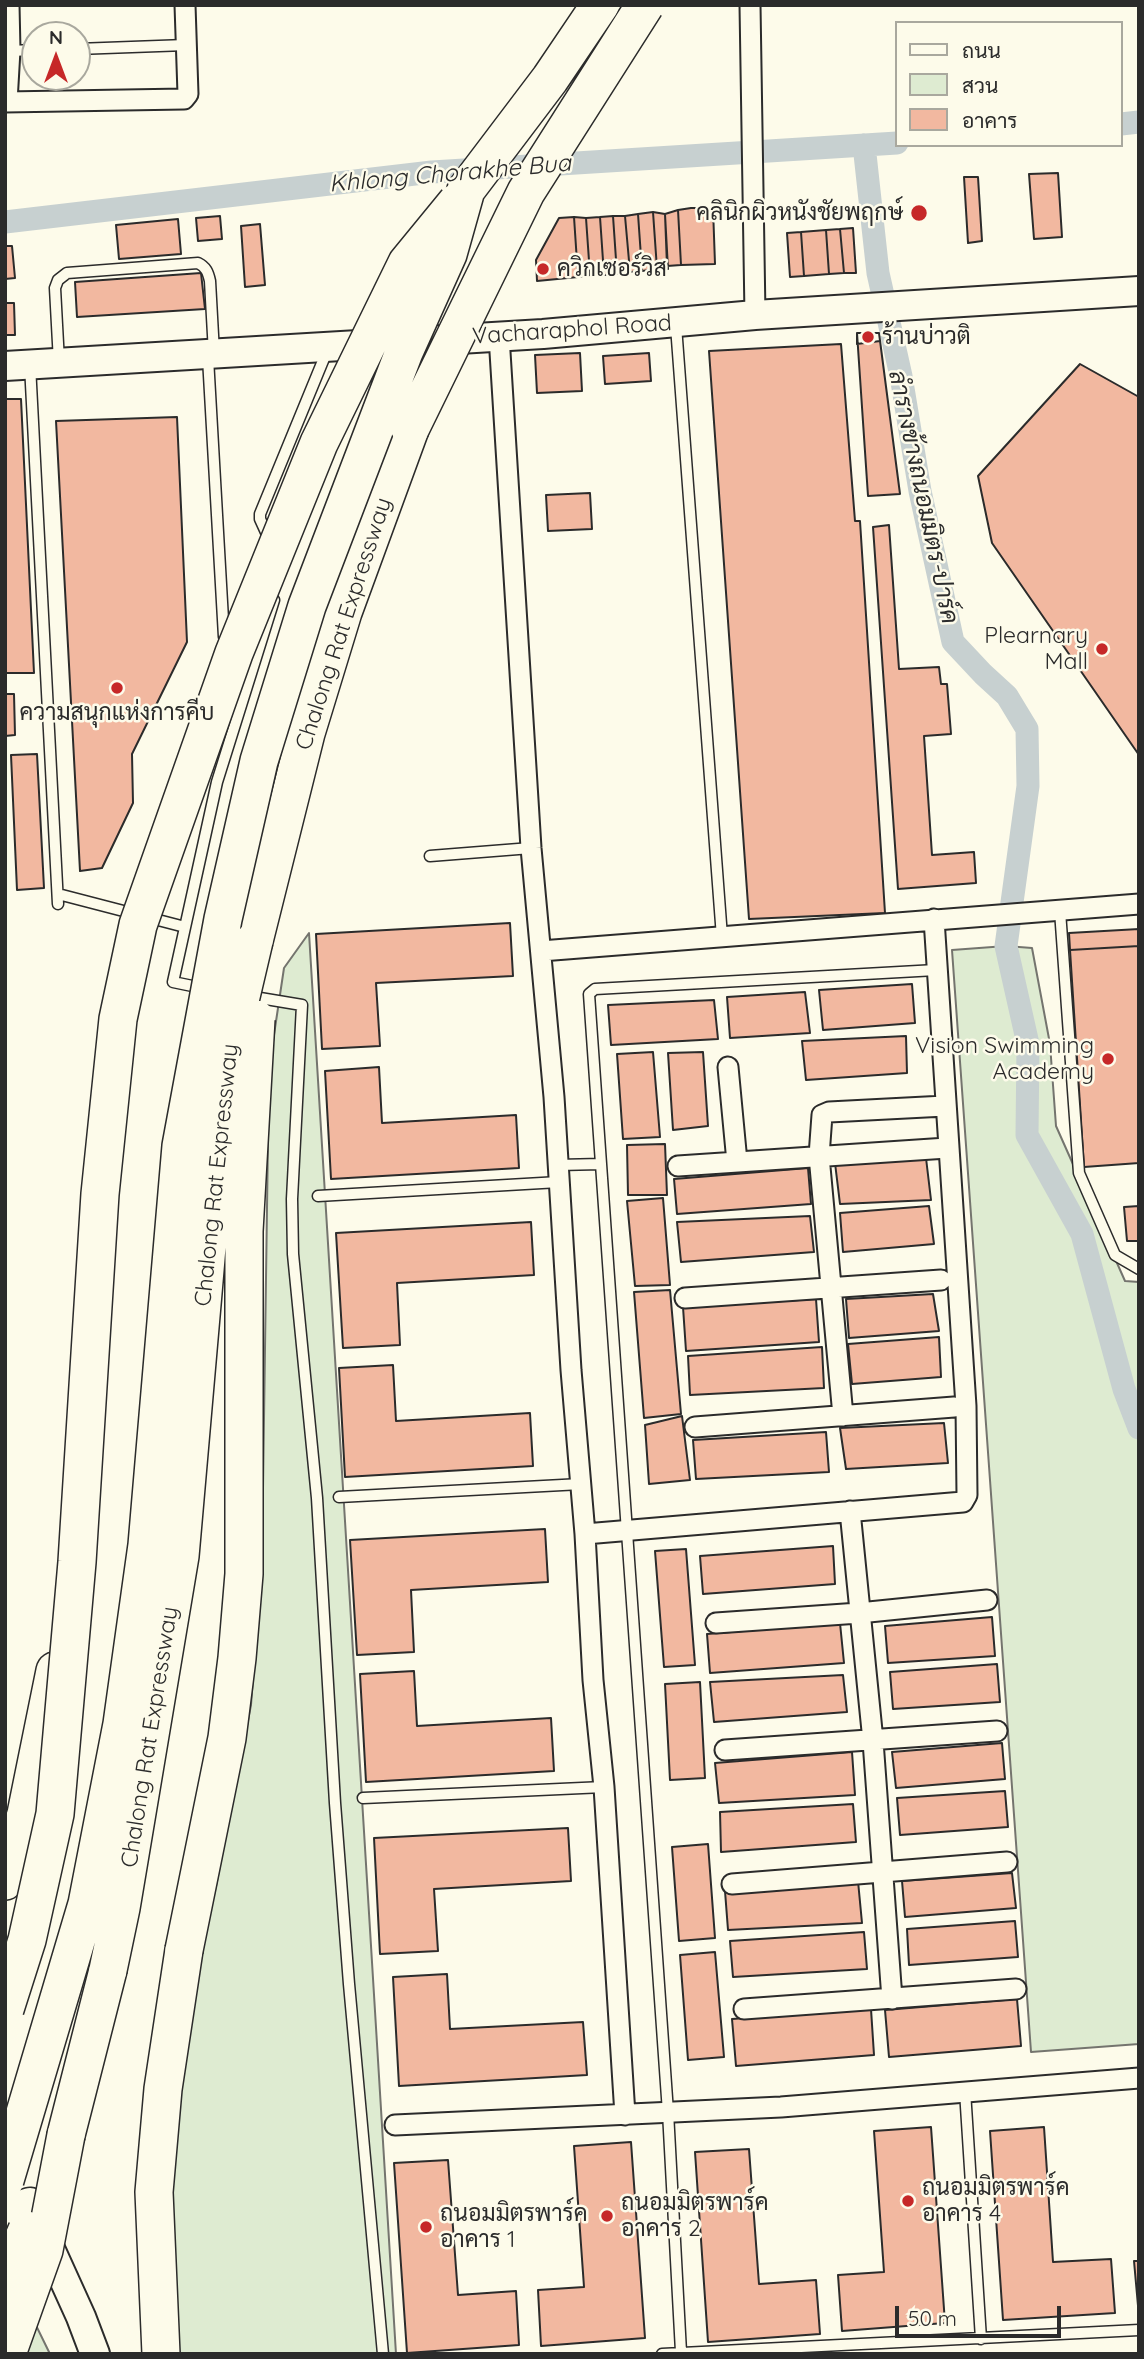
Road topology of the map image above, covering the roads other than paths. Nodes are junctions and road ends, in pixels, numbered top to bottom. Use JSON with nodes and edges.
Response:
{"nodes":[{"id":1,"x":9,"y":5,"type":"edge"},
{"id":2,"x":186,"y":5,"type":"edge"},
{"id":3,"x":600,"y":5,"type":"edge"},
{"id":4,"x":645,"y":5,"type":"edge"},
{"id":5,"x":750,"y":5,"type":"edge"},
{"id":6,"x":186,"y":45,"type":"junction"},
{"id":7,"x":91,"y":48,"type":"edge"},
{"id":8,"x":8,"y":51,"type":"edge"},
{"id":9,"x":6,"y":102,"type":"edge"},
{"id":10,"x":466,"y":190,"type":"junction"},
{"id":11,"x":1139,"y":291,"type":"edge"},
{"id":12,"x":755,"y":315,"type":"junction"},
{"id":13,"x":676,"y":322,"type":"junction"},
{"id":14,"x":499,"y":336,"type":"junction"},
{"id":15,"x":328,"y":347,"type":"junction"},
{"id":16,"x":211,"y":354,"type":"junction"},
{"id":17,"x":60,"y":363,"type":"junction"},
{"id":18,"x":18,"y":365,"type":"edge"},
{"id":19,"x":284,"y":569,"type":"dead end"},
{"id":20,"x":276,"y":596,"type":"dead end"},
{"id":21,"x":224,"y":637,"type":"dead end"},
{"id":22,"x":531,"y":848,"type":"junction"},
{"id":23,"x":430,"y":856,"type":"dead end"},
{"id":24,"x":1139,"y":904,"type":"edge"},
{"id":25,"x":1060,"y":911,"type":"junction"},
{"id":26,"x":933,"y":919,"type":"junction"},
{"id":27,"x":185,"y":927,"type":"junction"},
{"id":28,"x":722,"y":937,"type":"junction"},
{"id":29,"x":254,"y":941,"type":"junction"},
{"id":30,"x":541,"y":950,"type":"junction"},
{"id":31,"x":936,"y":970,"type":"junction"},
{"id":32,"x":728,"y":1067,"type":"dead end"},
{"id":33,"x":945,"y":1105,"type":"junction"},
{"id":34,"x":947,"y":1148,"type":"junction"},
{"id":35,"x":819,"y":1156,"type":"junction"},
{"id":36,"x":737,"y":1162,"type":"junction"},
{"id":37,"x":601,"y":1164,"type":"junction"},
{"id":38,"x":678,"y":1166,"type":"dead end"},
{"id":39,"x":558,"y":1174,"type":"junction"},
{"id":40,"x":318,"y":1196,"type":"dead end"},
{"id":41,"x":1139,"y":1269,"type":"edge"},
{"id":42,"x":941,"y":1280,"type":"dead end"},
{"id":43,"x":831,"y":1287,"type":"junction"},
{"id":44,"x":685,"y":1298,"type":"dead end"},
{"id":45,"x":954,"y":1407,"type":"dead end"},
{"id":46,"x":843,"y":1416,"type":"junction"},
{"id":47,"x":695,"y":1427,"type":"dead end"},
{"id":48,"x":581,"y":1485,"type":"junction"},
{"id":49,"x":339,"y":1497,"type":"dead end"},
{"id":50,"x":850,"y":1511,"type":"junction"},
{"id":51,"x":626,"y":1530,"type":"junction"},
{"id":52,"x":585,"y":1534,"type":"junction"},
{"id":53,"x":77,"y":1562,"type":"junction"},
{"id":54,"x":987,"y":1600,"type":"dead end"},
{"id":55,"x":859,"y":1613,"type":"junction"},
{"id":56,"x":716,"y":1623,"type":"dead end"},
{"id":57,"x":997,"y":1731,"type":"dead end"},
{"id":58,"x":873,"y":1741,"type":"junction"},
{"id":59,"x":725,"y":1750,"type":"dead end"},
{"id":60,"x":604,"y":1787,"type":"junction"},
{"id":61,"x":363,"y":1798,"type":"dead end"},
{"id":62,"x":1007,"y":1862,"type":"dead end"},
{"id":63,"x":884,"y":1871,"type":"junction"},
{"id":64,"x":5,"y":1881,"type":"edge"},
{"id":65,"x":732,"y":1884,"type":"dead end"},
{"id":66,"x":1016,"y":1989,"type":"dead end"},
{"id":67,"x":892,"y":1998,"type":"junction"},
{"id":68,"x":5,"y":2009,"type":"edge"},
{"id":69,"x":744,"y":2009,"type":"dead end"},
{"id":70,"x":1139,"y":2078,"type":"edge"},
{"id":71,"x":965,"y":2091,"type":"junction"},
{"id":72,"x":668,"y":2112,"type":"junction"},
{"id":73,"x":625,"y":2115,"type":"junction"},
{"id":74,"x":395,"y":2125,"type":"dead end"},
{"id":75,"x":66,"y":2135,"type":"junction"},
{"id":76,"x":5,"y":2164,"type":"edge"},
{"id":77,"x":14,"y":2198,"type":"edge"},
{"id":78,"x":5,"y":2282,"type":"edge"},
{"id":79,"x":1139,"y":2330,"type":"edge"},
{"id":80,"x":981,"y":2339,"type":"junction"},
{"id":81,"x":681,"y":2352,"type":"edge"},
{"id":82,"x":7,"y":2354,"type":"edge"},
{"id":83,"x":95,"y":2354,"type":"edge"},
{"id":84,"x":161,"y":2354,"type":"edge"},
{"id":85,"x":383,"y":2354,"type":"edge"},
{"id":86,"x":662,"y":2354,"type":"edge"}],
"edges":[{"from":1,"to":8,"type":"street"},
{"from":2,"to":6,"type":"street"},
{"from":3,"to":10,"type":"highway","name":"Chalong Rat Expressway","bridge":true},
{"from":4,"to":29,"type":"highway","name":"Chalong Rat Expressway","bridge":true},
{"from":5,"to":12,"type":"street"},
{"from":6,"to":7,"type":"lane"},
{"from":6,"to":9,"type":"street"},
{"from":8,"to":9,"type":"street"},
{"from":10,"to":53,"type":"highway","bridge":true},
{"from":10,"to":77,"type":"highway","name":"Chalong Rat Expressway","bridge":true},
{"from":11,"to":12,"type":"main road","name":"Vacharaphol Road"},
{"from":12,"to":13,"type":"main road","name":"Vacharaphol Road"},
{"from":13,"to":14,"type":"main road","name":"Vacharaphol Road"},
{"from":13,"to":28,"type":"lane"},
{"from":14,"to":15,"type":"main road","name":"Vacharaphol Road"},
{"from":14,"to":22,"type":"street"},
{"from":15,"to":16,"type":"main road","name":"Vacharaphol Road"},
{"from":15,"to":19,"type":"lane"},
{"from":16,"to":17,"type":"main road","name":"Vacharaphol Road"},
{"from":16,"to":17,"type":"lane"},
{"from":16,"to":21,"type":"lane"},
{"from":17,"to":18,"type":"main road","name":"Vacharaphol Road"},
{"from":18,"to":27,"type":"lane"},
{"from":20,"to":27,"type":"lane"},
{"from":22,"to":23,"type":"lane"},
{"from":22,"to":30,"type":"street"},
{"from":24,"to":25,"type":"street"},
{"from":25,"to":26,"type":"street"},
{"from":25,"to":41,"type":"lane"},
{"from":26,"to":28,"type":"street"},
{"from":26,"to":31,"type":"street"},
{"from":27,"to":85,"type":"lane"},
{"from":28,"to":30,"type":"street"},
{"from":29,"to":75,"type":"highway","name":"Chalong Rat Expressway","bridge":true},
{"from":29,"to":84,"type":"highway","bridge":true},
{"from":30,"to":39,"type":"street"},
{"from":31,"to":33,"type":"street"},
{"from":31,"to":37,"type":"lane"},
{"from":32,"to":36,"type":"street"},
{"from":33,"to":34,"type":"street"},
{"from":33,"to":35,"type":"street"},
{"from":34,"to":35,"type":"street"},
{"from":34,"to":50,"type":"street"},
{"from":35,"to":36,"type":"street"},
{"from":35,"to":43,"type":"street"},
{"from":36,"to":38,"type":"street"},
{"from":37,"to":39,"type":"lane"},
{"from":37,"to":51,"type":"lane"},
{"from":39,"to":40,"type":"lane"},
{"from":39,"to":48,"type":"street"},
{"from":42,"to":43,"type":"street"},
{"from":43,"to":44,"type":"street"},
{"from":43,"to":46,"type":"street"},
{"from":45,"to":46,"type":"street"},
{"from":46,"to":47,"type":"street"},
{"from":48,"to":49,"type":"lane"},
{"from":48,"to":52,"type":"street"},
{"from":50,"to":51,"type":"street"},
{"from":50,"to":55,"type":"street"},
{"from":51,"to":52,"type":"street"},
{"from":51,"to":72,"type":"lane"},
{"from":52,"to":60,"type":"street"},
{"from":53,"to":64,"type":"highway","bridge":true},
{"from":53,"to":68,"type":"highway","bridge":true},
{"from":54,"to":55,"type":"street"},
{"from":55,"to":56,"type":"street"},
{"from":55,"to":58,"type":"street"},
{"from":57,"to":58,"type":"street"},
{"from":58,"to":59,"type":"street"},
{"from":58,"to":63,"type":"street"},
{"from":60,"to":61,"type":"lane"},
{"from":60,"to":73,"type":"street"},
{"from":62,"to":63,"type":"street"},
{"from":63,"to":65,"type":"street"},
{"from":63,"to":67,"type":"street"},
{"from":66,"to":67,"type":"street"},
{"from":67,"to":69,"type":"street"},
{"from":70,"to":71,"type":"street"},
{"from":71,"to":72,"type":"street"},
{"from":71,"to":80,"type":"lane"},
{"from":72,"to":73,"type":"street"},
{"from":72,"to":81,"type":"lane"},
{"from":73,"to":74,"type":"street"},
{"from":75,"to":78,"type":"highway","name":"Chalong Rat Expressway","bridge":true},
{"from":75,"to":82,"type":"highway","bridge":true},
{"from":76,"to":77,"type":"main road"},
{"from":77,"to":83,"type":"main road"},
{"from":79,"to":80,"type":"lane"},
{"from":80,"to":81,"type":"lane"},
{"from":81,"to":86,"type":"lane"}]}
